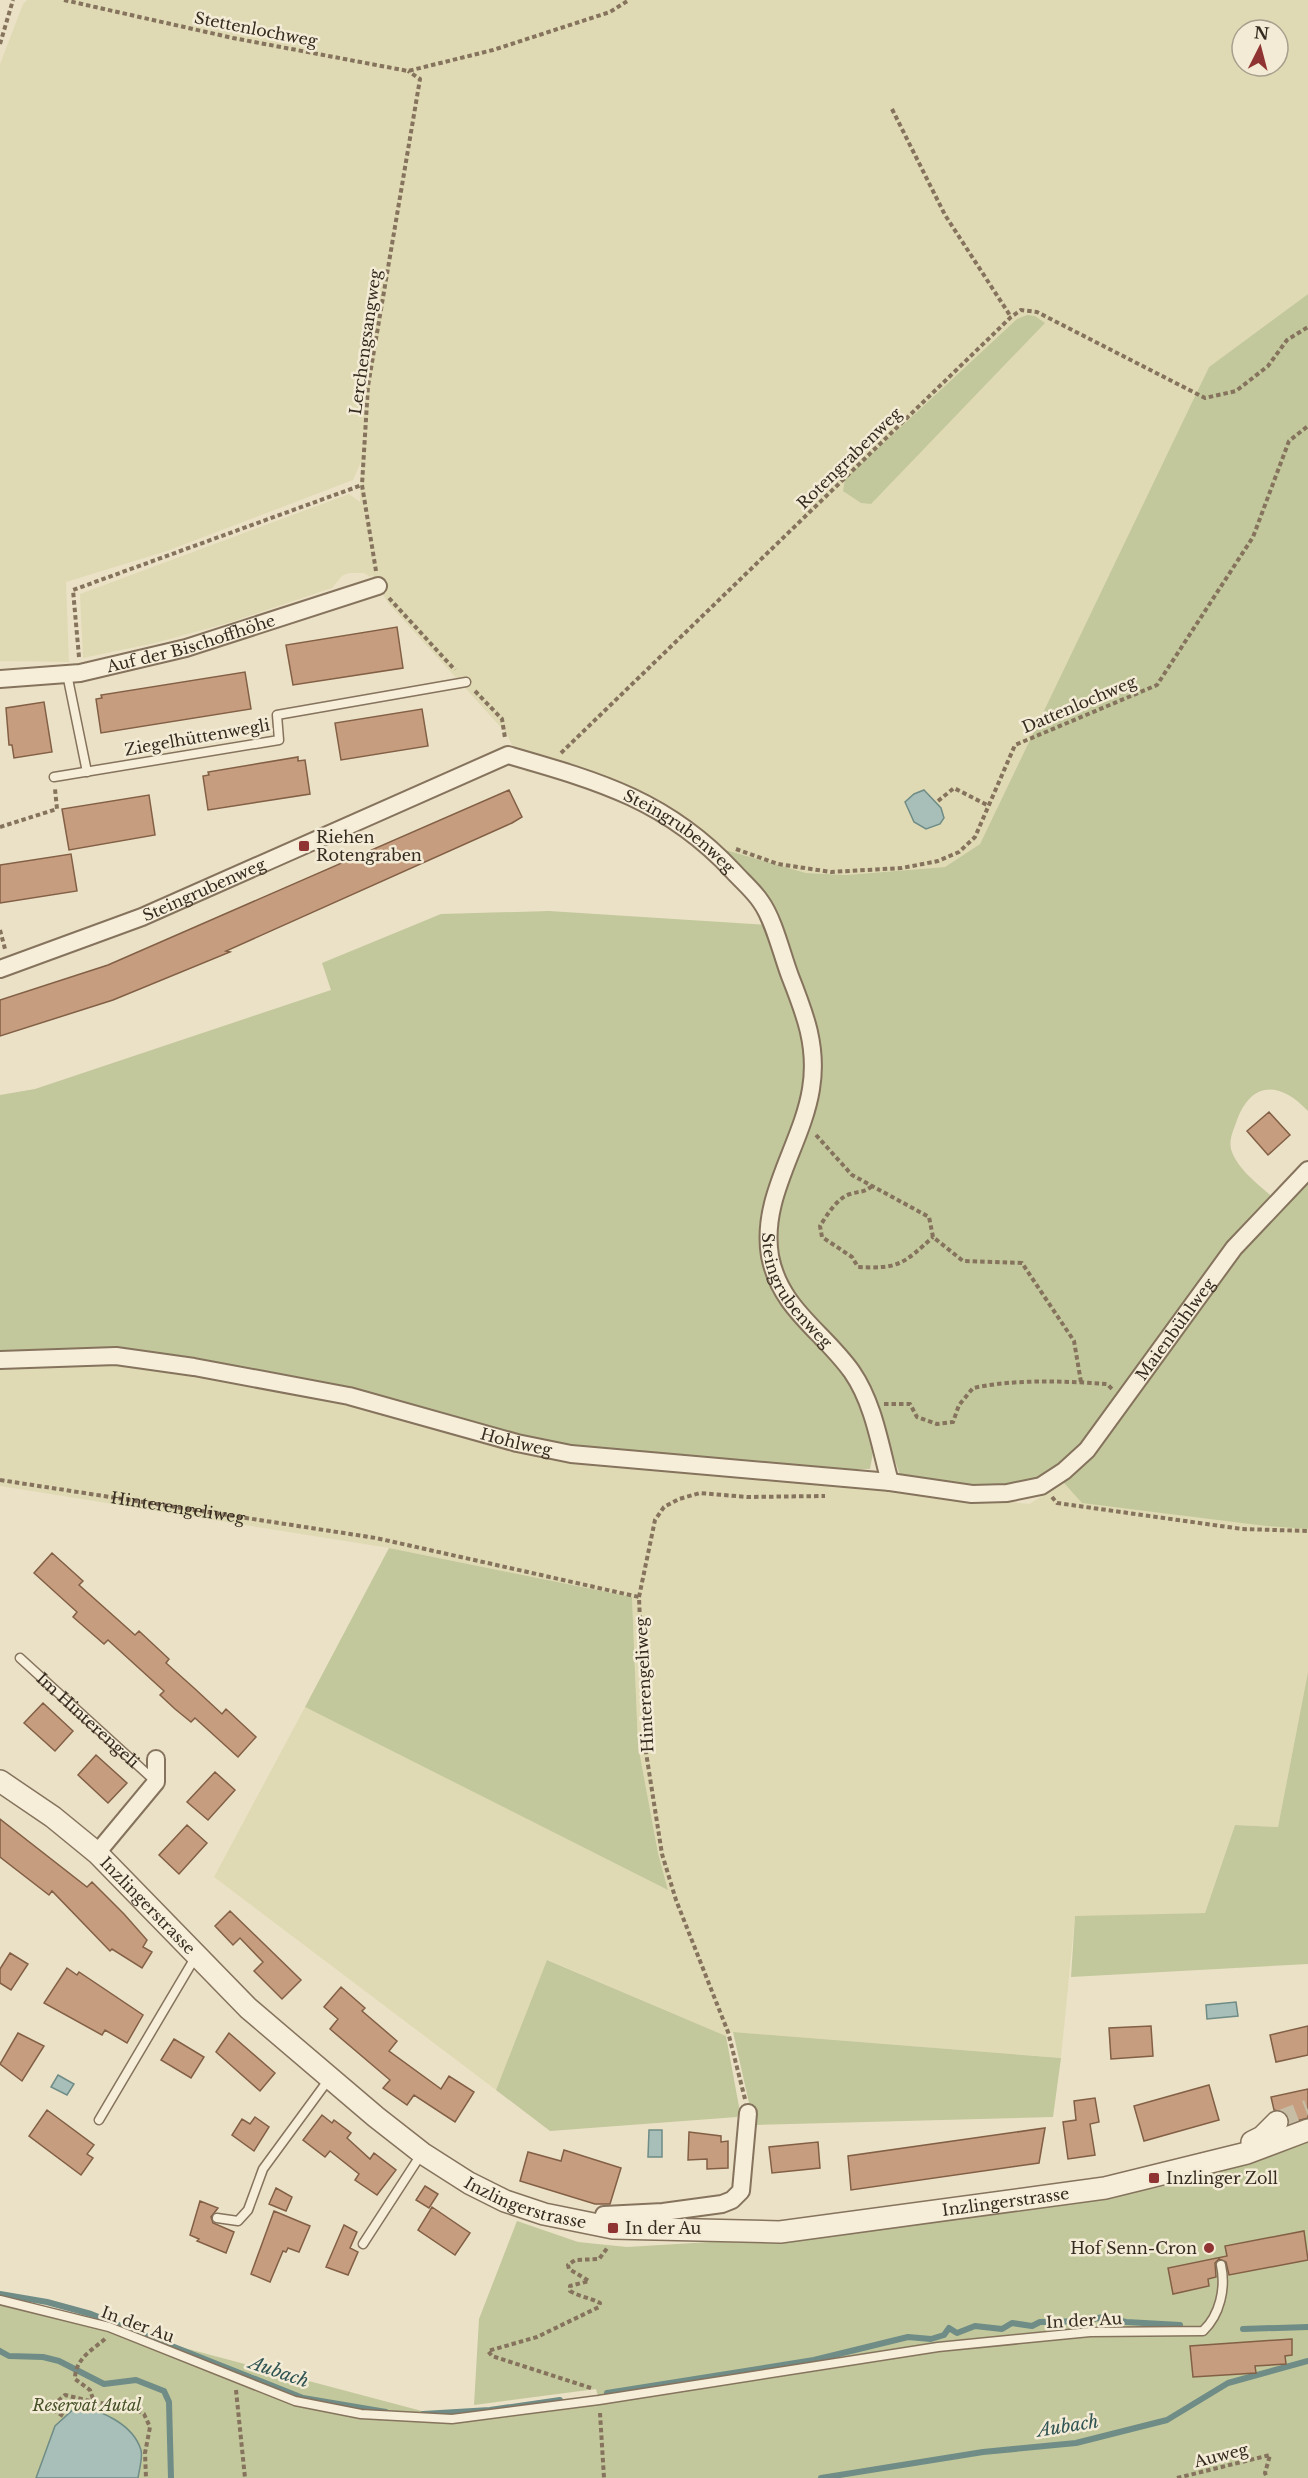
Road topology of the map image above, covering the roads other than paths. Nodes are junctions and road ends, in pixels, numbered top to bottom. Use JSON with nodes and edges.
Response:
{"nodes":[{"id":1,"x":378,"y":586,"type":"road end"},
{"id":2,"x":74,"y":674,"type":"junction"},
{"id":3,"x":0,"y":679,"type":"edge"},
{"id":4,"x":466,"y":682,"type":"road end"},
{"id":5,"x":87,"y":772,"type":"junction"},
{"id":6,"x":54,"y":777,"type":"road end"},
{"id":7,"x":0,"y":969,"type":"edge"},
{"id":8,"x":1308,"y":1170,"type":"edge"},
{"id":9,"x":0,"y":1360,"type":"edge"},
{"id":10,"x":890,"y":1482,"type":"junction"},
{"id":11,"x":1041,"y":1486,"type":"joint"},
{"id":12,"x":20,"y":1658,"type":"dead end"},
{"id":13,"x":156,"y":1759,"type":"dead end"},
{"id":14,"x":0,"y":1781,"type":"edge"},
{"id":15,"x":156,"y":1782,"type":"junction"},
{"id":16,"x":97,"y":1853,"type":"junction"},
{"id":17,"x":196,"y":1955,"type":"junction"},
{"id":18,"x":330,"y":2079,"type":"junction"},
{"id":19,"x":748,"y":2113,"type":"road end"},
{"id":20,"x":99,"y":2120,"type":"dead end"},
{"id":21,"x":1277,"y":2122,"type":"tunnel mouth"},
{"id":22,"x":1308,"y":2130,"type":"edge"},
{"id":23,"x":422,"y":2153,"type":"junction"},
{"id":24,"x":1229,"y":2157,"type":"junction"},
{"id":25,"x":216,"y":2218,"type":"dead end"},
{"id":26,"x":603,"y":2218,"type":"dead end"},
{"id":27,"x":363,"y":2244,"type":"dead end"},
{"id":28,"x":1221,"y":2265,"type":"dead end"},
{"id":29,"x":0,"y":2300,"type":"edge"}],
"edges":[{"from":1,"to":2,"type":"street","name":"Auf der Bischoffhöhe"},
{"from":2,"to":3,"type":"street","name":"Auf der Bischoffhöhe"},
{"from":2,"to":5,"type":"lane"},
{"from":4,"to":5,"type":"lane","name":"Ziegelhüttenwegli"},
{"from":5,"to":6,"type":"lane","name":"Ziegelhüttenwegli"},
{"from":7,"to":10,"type":"street","name":"Steingrubenweg"},
{"from":8,"to":11,"type":"street","name":"Maienbühlweg"},
{"from":9,"to":10,"type":"street","name":"Hohlweg"},
{"from":10,"to":11,"type":"street","name":"Hohlweg"},
{"from":12,"to":15,"type":"lane","name":"Im Hinterengeli"},
{"from":13,"to":15,"type":"street","name":"Im Hinterengeli"},
{"from":14,"to":16,"type":"street","name":"Inzlingerstrasse"},
{"from":15,"to":16,"type":"street"},
{"from":16,"to":17,"type":"street","name":"Inzlingerstrasse"},
{"from":17,"to":18,"type":"street","name":"Inzlingerstrasse"},
{"from":17,"to":20,"type":"lane"},
{"from":18,"to":23,"type":"street","name":"Inzlingerstrasse"},
{"from":18,"to":25,"type":"lane"},
{"from":19,"to":26,"type":"street"},
{"from":21,"to":24,"type":"street","name":"Inzlingerstrasse"},
{"from":22,"to":24,"type":"street","name":"Inzlingerstrasse"},
{"from":23,"to":24,"type":"street","name":"Inzlingerstrasse"},
{"from":23,"to":27,"type":"lane"},
{"from":28,"to":29,"type":"lane","name":"In der Au"}]}
